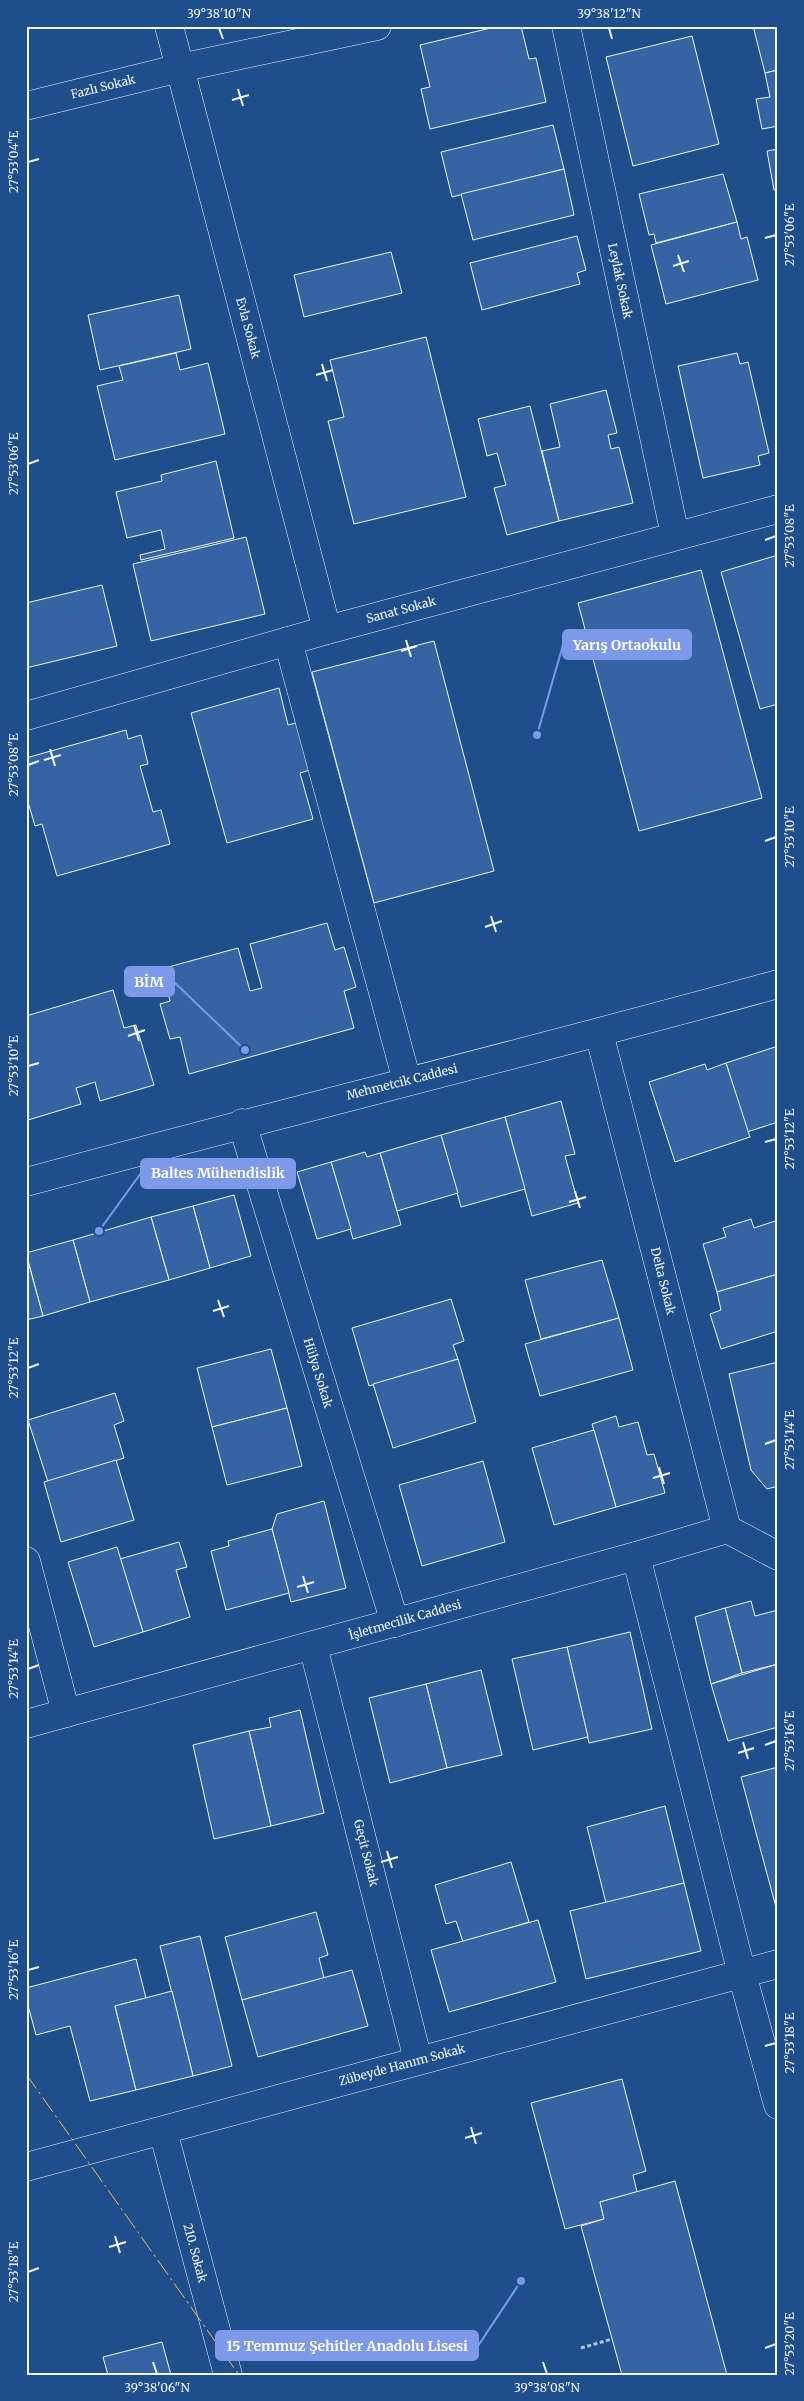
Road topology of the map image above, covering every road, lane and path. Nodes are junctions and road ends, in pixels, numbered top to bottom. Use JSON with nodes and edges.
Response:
{"nodes":[{"id":1,"x":169,"y":26,"type":"edge"},
{"id":2,"x":377,"y":26,"type":"edge"},
{"id":3,"x":566,"y":26,"type":"edge"},
{"id":4,"x":180,"y":68,"type":"junction"},
{"id":5,"x":26,"y":106,"type":"edge"},
{"id":6,"x":778,"y":509,"type":"edge"},
{"id":7,"x":674,"y":536,"type":"junction"},
{"id":8,"x":327,"y":630,"type":"junction"},
{"id":9,"x":288,"y":641,"type":"junction"},
{"id":10,"x":26,"y":716,"type":"edge"},
{"id":11,"x":778,"y":984,"type":"edge"},
{"id":12,"x":599,"y":1033,"type":"junction"},
{"id":13,"x":407,"y":1081,"type":"junction"},
{"id":14,"x":242,"y":1123,"type":"junction"},
{"id":15,"x":26,"y":1182,"type":"edge"},
{"id":16,"x":727,"y":1529,"type":"junction"},
{"id":17,"x":636,"y":1556,"type":"junction"},
{"id":18,"x":778,"y":1556,"type":"edge"},
{"id":19,"x":26,"y":1561,"type":"edge"},
{"id":20,"x":394,"y":1623,"type":"junction"},
{"id":21,"x":313,"y":1646,"type":"junction"},
{"id":22,"x":66,"y":1713,"type":"junction"},
{"id":23,"x":26,"y":1724,"type":"edge"},
{"id":24,"x":778,"y":1964,"type":"edge"},
{"id":25,"x":742,"y":1974,"type":"junction"},
{"id":26,"x":418,"y":2060,"type":"junction"},
{"id":27,"x":778,"y":2105,"type":"edge"},
{"id":28,"x":163,"y":2131,"type":"junction"},
{"id":29,"x":26,"y":2167,"type":"edge"},
{"id":30,"x":612,"y":2339,"type":"dead end"},
{"id":31,"x":580,"y":2348,"type":"dead end"},
{"id":32,"x":228,"y":2375,"type":"edge"}],
"edges":[{"from":1,"to":4,"type":"street","name":"Evla Sokak"},
{"from":2,"to":4,"type":"street","name":"Fazlı Sokak"},
{"from":3,"to":7,"type":"street","name":"Leylak Sokak"},
{"from":4,"to":5,"type":"street","name":"Fazlı Sokak"},
{"from":4,"to":8,"type":"street","name":"Evla Sokak"},
{"from":6,"to":7,"type":"street","name":"Sanat Sokak"},
{"from":7,"to":8,"type":"street","name":"Sanat Sokak"},
{"from":8,"to":9,"type":"street","name":"Sanat Sokak"},
{"from":9,"to":10,"type":"street","name":"Sanat Sokak"},
{"from":9,"to":13,"type":"street"},
{"from":11,"to":12,"type":"street","name":"Mehmetcik Caddesi"},
{"from":12,"to":13,"type":"street","name":"Mehmetcik Caddesi"},
{"from":12,"to":16,"type":"street","name":"Delta Sokak"},
{"from":13,"to":14,"type":"street","name":"Mehmetcik Caddesi"},
{"from":14,"to":15,"type":"street","name":"Mehmetcik Caddesi"},
{"from":14,"to":20,"type":"street","name":"Hülya Sokak"},
{"from":16,"to":17,"type":"street","name":"İşletmecilik Caddesi"},
{"from":16,"to":18,"type":"street"},
{"from":17,"to":20,"type":"street","name":"İşletmecilik Caddesi"},
{"from":17,"to":25,"type":"street"},
{"from":19,"to":22,"type":"street"},
{"from":20,"to":21,"type":"street","name":"İşletmecilik Caddesi"},
{"from":21,"to":22,"type":"street","name":"İşletmecilik Caddesi"},
{"from":21,"to":26,"type":"street","name":"Geçit Sokak"},
{"from":22,"to":23,"type":"street","name":"İşletmecilik Caddesi"},
{"from":24,"to":25,"type":"street","name":"Zübeyde Hanım Sokak"},
{"from":25,"to":26,"type":"street","name":"Zübeyde Hanım Sokak"},
{"from":25,"to":27,"type":"street"},
{"from":26,"to":28,"type":"street","name":"Zübeyde Hanım Sokak"},
{"from":28,"to":29,"type":"street","name":"Zübeyde Hanım Sokak"},
{"from":28,"to":32,"type":"street","name":"210. Sokak"},
{"from":30,"to":31,"type":"path"}]}
